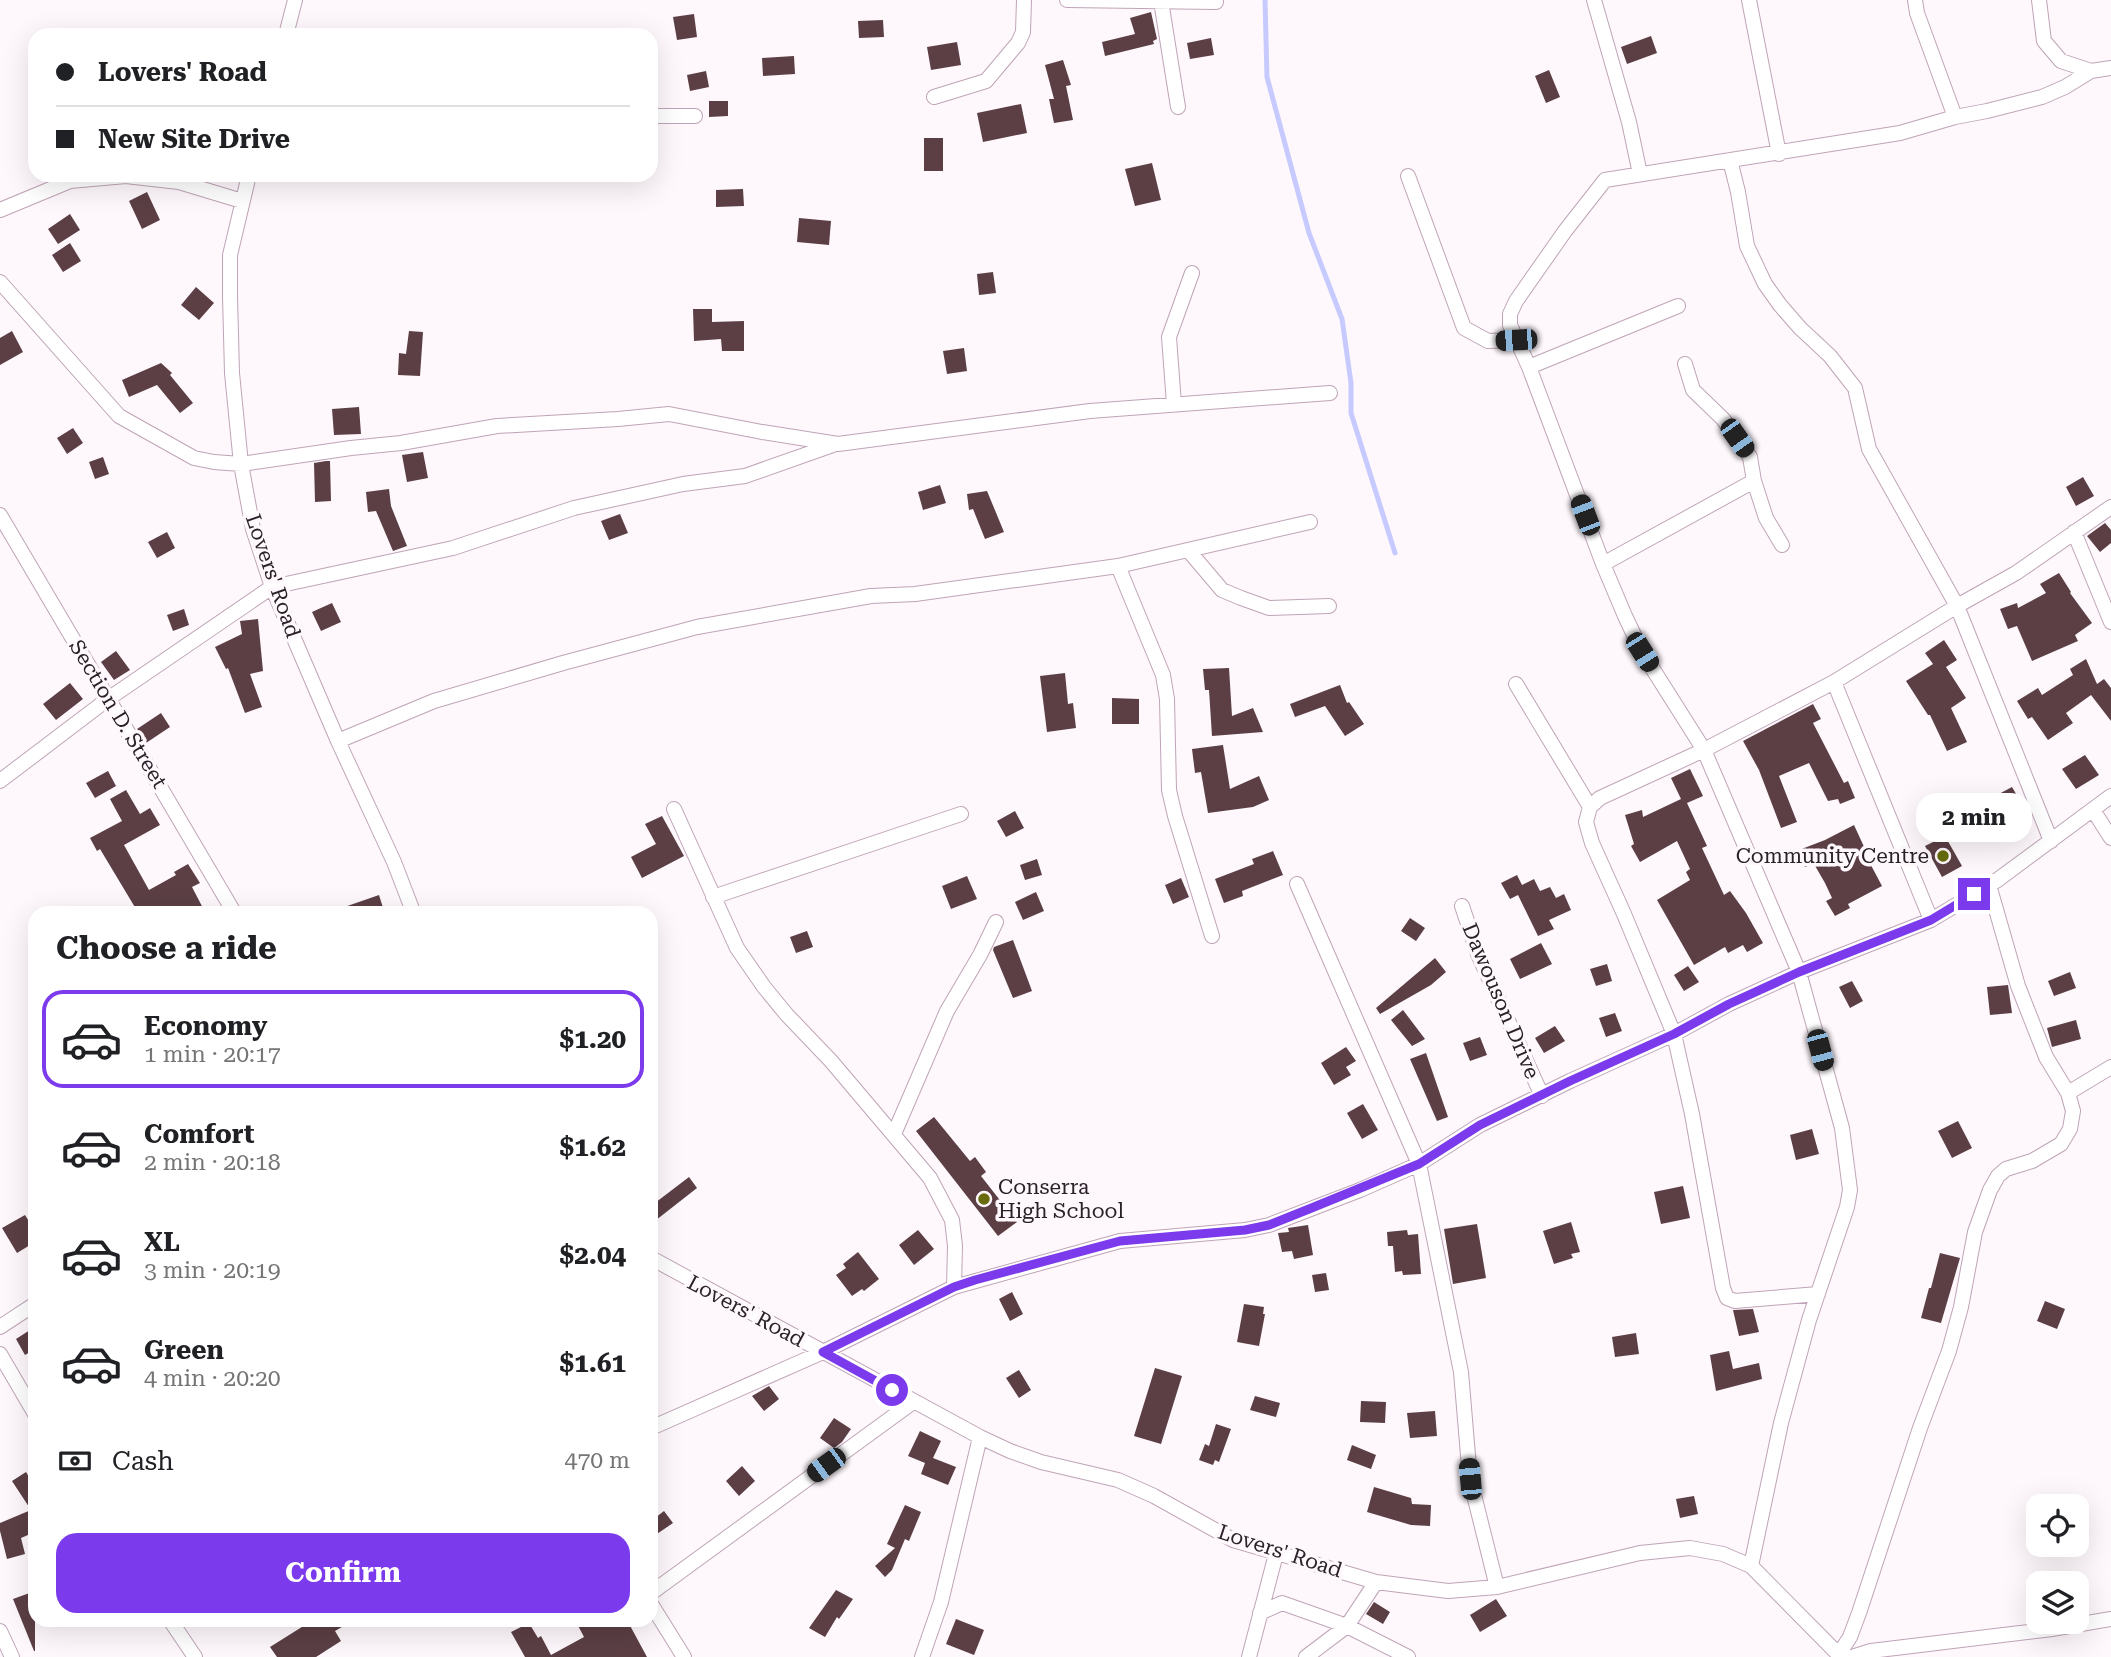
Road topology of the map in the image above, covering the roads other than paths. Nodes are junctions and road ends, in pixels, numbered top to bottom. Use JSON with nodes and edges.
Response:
{"nodes":[{"id":1,"x":295,"y":0,"type":"edge"},
{"id":2,"x":1024,"y":0,"type":"edge"},
{"id":3,"x":1067,"y":0,"type":"edge"},
{"id":4,"x":1594,"y":0,"type":"edge"},
{"id":5,"x":1749,"y":0,"type":"edge"},
{"id":6,"x":1907,"y":0,"type":"edge"},
{"id":7,"x":2039,"y":0,"type":"edge"},
{"id":8,"x":1161,"y":1,"type":"edge"},
{"id":9,"x":1216,"y":2,"type":"dead end"},
{"id":10,"x":1916,"y":6,"type":"edge"},
{"id":11,"x":288,"y":28,"type":"edge"},
{"id":12,"x":2111,"y":68,"type":"edge"},
{"id":13,"x":2091,"y":71,"type":"junction"},
{"id":14,"x":933,"y":97,"type":"dead end"},
{"id":15,"x":1178,"y":107,"type":"dead end"},
{"id":16,"x":658,"y":116,"type":"edge"},
{"id":17,"x":695,"y":116,"type":"dead end"},
{"id":18,"x":1955,"y":117,"type":"junction"},
{"id":19,"x":1779,"y":153,"type":"junction"},
{"id":20,"x":1730,"y":160,"type":"junction"},
{"id":21,"x":1640,"y":174,"type":"junction"},
{"id":22,"x":1408,"y":176,"type":"dead end"},
{"id":23,"x":68,"y":182,"type":"edge"},
{"id":24,"x":179,"y":182,"type":"edge"},
{"id":25,"x":247,"y":182,"type":"edge"},
{"id":26,"x":242,"y":201,"type":"junction"},
{"id":27,"x":0,"y":210,"type":"edge"},
{"id":28,"x":1192,"y":273,"type":"dead end"},
{"id":29,"x":0,"y":282,"type":"edge"},
{"id":30,"x":1678,"y":306,"type":"dead end"},
{"id":31,"x":1516,"y":340,"type":"junction"},
{"id":32,"x":1685,"y":364,"type":"dead end"},
{"id":33,"x":1529,"y":367,"type":"junction"},
{"id":34,"x":1330,"y":393,"type":"dead end"},
{"id":35,"x":1174,"y":404,"type":"junction"},
{"id":36,"x":838,"y":444,"type":"junction"},
{"id":37,"x":241,"y":464,"type":"junction"},
{"id":38,"x":1754,"y":481,"type":"junction"},
{"id":39,"x":2111,"y":507,"type":"edge"},
{"id":40,"x":0,"y":515,"type":"edge"},
{"id":41,"x":1310,"y":522,"type":"dead end"},
{"id":42,"x":2074,"y":532,"type":"junction"},
{"id":43,"x":1782,"y":545,"type":"dead end"},
{"id":44,"x":1188,"y":550,"type":"junction"},
{"id":45,"x":1604,"y":564,"type":"junction"},
{"id":46,"x":1118,"y":566,"type":"junction"},
{"id":47,"x":272,"y":587,"type":"junction"},
{"id":48,"x":1329,"y":606,"type":"dead end"},
{"id":49,"x":1957,"y":606,"type":"junction"},
{"id":50,"x":2111,"y":622,"type":"edge"},
{"id":51,"x":1834,"y":682,"type":"junction"},
{"id":52,"x":1516,"y":684,"type":"dead end"},
{"id":53,"x":108,"y":699,"type":"junction"},
{"id":54,"x":338,"y":741,"type":"junction"},
{"id":55,"x":1704,"y":750,"type":"junction"},
{"id":56,"x":0,"y":781,"type":"edge"},
{"id":57,"x":2111,"y":796,"type":"edge"},
{"id":58,"x":1590,"y":807,"type":"junction"},
{"id":59,"x":674,"y":809,"type":"dead end"},
{"id":60,"x":2093,"y":810,"type":"junction"},
{"id":61,"x":961,"y":814,"type":"dead end"},
{"id":62,"x":2111,"y":838,"type":"edge"},
{"id":63,"x":2051,"y":841,"type":"junction"},
{"id":64,"x":1297,"y":884,"type":"dead end"},
{"id":65,"x":1989,"y":885,"type":"junction"},
{"id":66,"x":712,"y":897,"type":"junction"},
{"id":67,"x":230,"y":906,"type":"edge"},
{"id":68,"x":411,"y":906,"type":"edge"},
{"id":69,"x":1462,"y":906,"type":"dead end"},
{"id":70,"x":1931,"y":920,"type":"junction"},
{"id":71,"x":996,"y":922,"type":"dead end"},
{"id":72,"x":1212,"y":936,"type":"dead end"},
{"id":73,"x":1799,"y":972,"type":"junction"},
{"id":74,"x":1674,"y":1034,"type":"junction"},
{"id":75,"x":2111,"y":1067,"type":"edge"},
{"id":76,"x":2068,"y":1093,"type":"junction"},
{"id":77,"x":1542,"y":1096,"type":"junction"},
{"id":78,"x":894,"y":1133,"type":"junction"},
{"id":79,"x":1419,"y":1164,"type":"junction"},
{"id":80,"x":658,"y":1262,"type":"edge"},
{"id":81,"x":954,"y":1287,"type":"junction"},
{"id":82,"x":1818,"y":1294,"type":"junction"},
{"id":83,"x":28,"y":1309,"type":"edge"},
{"id":84,"x":0,"y":1327,"type":"edge"},
{"id":85,"x":823,"y":1352,"type":"junction"},
{"id":86,"x":0,"y":1354,"type":"edge"},
{"id":87,"x":28,"y":1402,"type":"edge"},
{"id":88,"x":913,"y":1402,"type":"junction"},
{"id":89,"x":658,"y":1425,"type":"edge"},
{"id":90,"x":980,"y":1437,"type":"junction"},
{"id":91,"x":1276,"y":1554,"type":"junction"},
{"id":92,"x":1751,"y":1566,"type":"junction"},
{"id":93,"x":1376,"y":1581,"type":"junction"},
{"id":94,"x":1497,"y":1587,"type":"junction"},
{"id":95,"x":658,"y":1588,"type":"edge"},
{"id":96,"x":1260,"y":1613,"type":"junction"},
{"id":97,"x":658,"y":1615,"type":"edge"},
{"id":98,"x":2111,"y":1619,"type":"edge"},
{"id":99,"x":1347,"y":1626,"type":"junction"},
{"id":100,"x":175,"y":1627,"type":"edge"},
{"id":101,"x":0,"y":1631,"type":"edge"},
{"id":102,"x":1844,"y":1656,"type":"edge"},
{"id":103,"x":12,"y":1657,"type":"edge"},
{"id":104,"x":195,"y":1657,"type":"edge"},
{"id":105,"x":684,"y":1657,"type":"edge"},
{"id":106,"x":922,"y":1657,"type":"edge"},
{"id":107,"x":1249,"y":1657,"type":"edge"},
{"id":108,"x":1306,"y":1657,"type":"edge"},
{"id":109,"x":1408,"y":1657,"type":"edge"}],
"edges":[{"from":1,"to":11,"type":"street"},
{"from":2,"to":14,"type":"street"},
{"from":3,"to":8,"type":"street"},
{"from":4,"to":21,"type":"street"},
{"from":5,"to":19,"type":"street"},
{"from":6,"to":10,"type":"street"},
{"from":7,"to":13,"type":"street"},
{"from":8,"to":9,"type":"street"},
{"from":8,"to":15,"type":"street"},
{"from":10,"to":18,"type":"street"},
{"from":12,"to":13,"type":"street"},
{"from":13,"to":18,"type":"street"},
{"from":16,"to":17,"type":"street"},
{"from":18,"to":19,"type":"street"},
{"from":19,"to":20,"type":"street"},
{"from":20,"to":21,"type":"street"},
{"from":20,"to":49,"type":"street"},
{"from":21,"to":31,"type":"street"},
{"from":22,"to":31,"type":"street"},
{"from":23,"to":27,"type":"street"},
{"from":24,"to":26,"type":"street"},
{"from":25,"to":26,"type":"street","name":"Lovers' Road"},
{"from":26,"to":37,"type":"street","name":"Lovers' Road"},
{"from":28,"to":35,"type":"street"},
{"from":29,"to":37,"type":"street"},
{"from":30,"to":33,"type":"street"},
{"from":31,"to":33,"type":"street"},
{"from":32,"to":38,"type":"street"},
{"from":33,"to":45,"type":"street"},
{"from":34,"to":35,"type":"street"},
{"from":35,"to":36,"type":"street"},
{"from":36,"to":37,"type":"street"},
{"from":36,"to":47,"type":"street"},
{"from":37,"to":47,"type":"street","name":"Lovers' Road"},
{"from":38,"to":43,"type":"street"},
{"from":38,"to":45,"type":"street"},
{"from":39,"to":42,"type":"street"},
{"from":40,"to":53,"type":"street","name":"Section D. Street"},
{"from":41,"to":44,"type":"street"},
{"from":42,"to":49,"type":"street"},
{"from":42,"to":50,"type":"street"},
{"from":44,"to":46,"type":"street"},
{"from":44,"to":48,"type":"street"},
{"from":45,"to":55,"type":"street"},
{"from":46,"to":54,"type":"street"},
{"from":46,"to":72,"type":"street"},
{"from":47,"to":53,"type":"street"},
{"from":47,"to":54,"type":"street","name":"Lovers' Road"},
{"from":49,"to":51,"type":"street"},
{"from":49,"to":63,"type":"street"},
{"from":51,"to":55,"type":"street"},
{"from":51,"to":70,"type":"street"},
{"from":52,"to":58,"type":"street"},
{"from":53,"to":56,"type":"street"},
{"from":53,"to":67,"type":"street","name":"Section D. Street"},
{"from":54,"to":68,"type":"street","name":"Lovers' Road"},
{"from":55,"to":58,"type":"street"},
{"from":55,"to":73,"type":"street"},
{"from":57,"to":60,"type":"street"},
{"from":58,"to":74,"type":"street"},
{"from":59,"to":66,"type":"street"},
{"from":60,"to":62,"type":"street"},
{"from":60,"to":63,"type":"street"},
{"from":61,"to":66,"type":"street"},
{"from":63,"to":65,"type":"street"},
{"from":64,"to":79,"type":"street"},
{"from":65,"to":70,"type":"street"},
{"from":65,"to":76,"type":"street"},
{"from":66,"to":78,"type":"street"},
{"from":69,"to":77,"type":"street","name":"Dawouson Drive"},
{"from":70,"to":73,"type":"street"},
{"from":71,"to":78,"type":"street"},
{"from":73,"to":74,"type":"street"},
{"from":73,"to":82,"type":"street"},
{"from":74,"to":77,"type":"street"},
{"from":74,"to":82,"type":"street"},
{"from":75,"to":76,"type":"street"},
{"from":76,"to":102,"type":"street"},
{"from":77,"to":79,"type":"street"},
{"from":78,"to":81,"type":"street"},
{"from":79,"to":81,"type":"street"},
{"from":79,"to":94,"type":"street"},
{"from":80,"to":85,"type":"street","name":"Lovers' Road"},
{"from":81,"to":85,"type":"street"},
{"from":82,"to":92,"type":"street"},
{"from":83,"to":84,"type":"street"},
{"from":85,"to":88,"type":"street","name":"Lovers' Road"},
{"from":85,"to":89,"type":"street"},
{"from":86,"to":87,"type":"street"},
{"from":88,"to":90,"type":"street","name":"Lovers' Road"},
{"from":88,"to":95,"type":"street"},
{"from":90,"to":91,"type":"street","name":"Lovers' Road"},
{"from":90,"to":106,"type":"street"},
{"from":91,"to":93,"type":"street","name":"Lovers' Road"},
{"from":91,"to":96,"type":"street"},
{"from":92,"to":94,"type":"street","name":"Lovers' Road"},
{"from":92,"to":102,"type":"street","name":"Lovers' Road"},
{"from":93,"to":94,"type":"street","name":"Lovers' Road"},
{"from":93,"to":99,"type":"street"},
{"from":96,"to":99,"type":"street"},
{"from":96,"to":107,"type":"street"},
{"from":97,"to":105,"type":"street"},
{"from":98,"to":102,"type":"street"},
{"from":99,"to":108,"type":"street"},
{"from":99,"to":109,"type":"street"},
{"from":100,"to":104,"type":"street"},
{"from":101,"to":103,"type":"street"}]}
